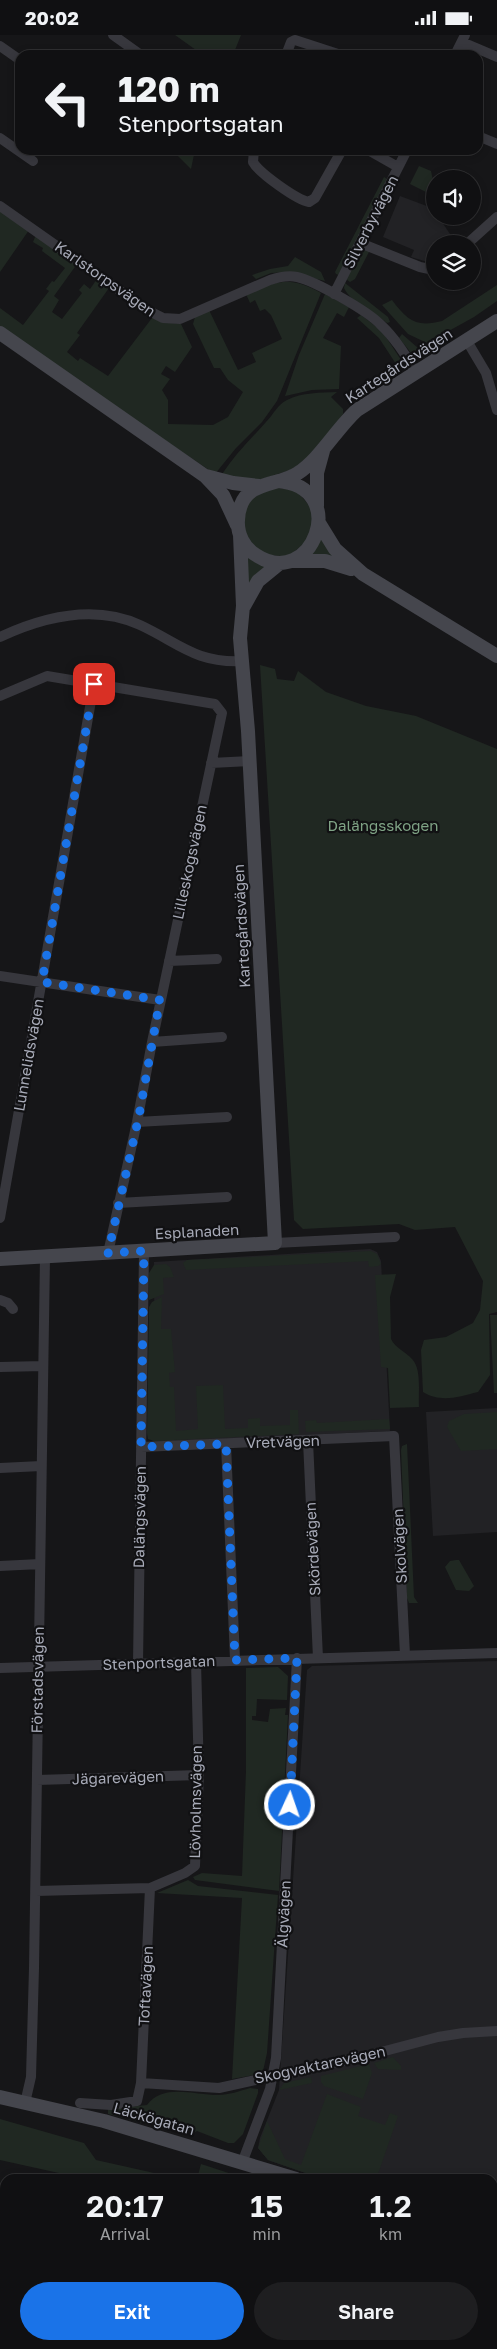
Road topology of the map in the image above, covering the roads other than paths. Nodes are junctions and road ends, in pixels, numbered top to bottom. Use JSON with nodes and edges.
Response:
{"nodes":[{"id":1,"x":113,"y":35,"type":"edge"},
{"id":2,"x":464,"y":39,"type":"edge"},
{"id":3,"x":0,"y":46,"type":"edge"},
{"id":4,"x":134,"y":50,"type":"edge"},
{"id":5,"x":288,"y":50,"type":"edge"},
{"id":6,"x":326,"y":50,"type":"edge"},
{"id":7,"x":458,"y":50,"type":"edge"},
{"id":8,"x":15,"y":56,"type":"edge"},
{"id":9,"x":497,"y":57,"type":"edge"},
{"id":10,"x":483,"y":137,"type":"edge"},
{"id":11,"x":0,"y":138,"type":"edge"},
{"id":12,"x":497,"y":144,"type":"edge"},
{"id":13,"x":15,"y":149,"type":"edge"},
{"id":14,"x":24,"y":155,"type":"edge"},
{"id":15,"x":254,"y":155,"type":"edge"},
{"id":16,"x":339,"y":155,"type":"edge"},
{"id":17,"x":377,"y":155,"type":"edge"},
{"id":18,"x":404,"y":155,"type":"edge"},
{"id":19,"x":32,"y":161,"type":"dead end"},
{"id":20,"x":398,"y":167,"type":"junction"},
{"id":21,"x":0,"y":205,"type":"edge"},
{"id":22,"x":497,"y":217,"type":"edge"},
{"id":23,"x":477,"y":235,"type":"edge"},
{"id":24,"x":360,"y":243,"type":"junction"},
{"id":25,"x":426,"y":268,"type":"edge"},
{"id":26,"x":334,"y":294,"type":"junction"},
{"id":27,"x":497,"y":321,"type":"edge"},
{"id":28,"x":0,"y":333,"type":"edge"},
{"id":29,"x":467,"y":341,"type":"junction"},
{"id":30,"x":416,"y":372,"type":"junction"},
{"id":31,"x":497,"y":410,"type":"edge"},
{"id":32,"x":325,"y":445,"type":"junction"},
{"id":33,"x":205,"y":476,"type":"junction"},
{"id":34,"x":278,"y":481,"type":"junction"},
{"id":35,"x":259,"y":486,"type":"junction"},
{"id":36,"x":318,"y":517,"type":"junction"},
{"id":37,"x":239,"y":531,"type":"junction"},
{"id":38,"x":283,"y":562,"type":"junction"},
{"id":39,"x":363,"y":574,"type":"junction"},
{"id":40,"x":243,"y":606,"type":"junction"},
{"id":41,"x":0,"y":637,"type":"edge"},
{"id":42,"x":497,"y":656,"type":"edge"},
{"id":43,"x":242,"y":661,"type":"junction"},
{"id":44,"x":94,"y":684,"type":"junction"},
{"id":45,"x":0,"y":696,"type":"edge"},
{"id":46,"x":250,"y":761,"type":"junction"},
{"id":47,"x":211,"y":763,"type":"junction"},
{"id":48,"x":217,"y":959,"type":"dead end"},
{"id":49,"x":169,"y":961,"type":"junction"},
{"id":50,"x":0,"y":976,"type":"edge"},
{"id":51,"x":42,"y":982,"type":"junction"},
{"id":52,"x":160,"y":1000,"type":"junction"},
{"id":53,"x":222,"y":1037,"type":"dead end"},
{"id":54,"x":152,"y":1041,"type":"junction"},
{"id":55,"x":227,"y":1117,"type":"dead end"},
{"id":56,"x":137,"y":1123,"type":"junction"},
{"id":57,"x":227,"y":1197,"type":"dead end"},
{"id":58,"x":118,"y":1203,"type":"junction"},
{"id":59,"x":0,"y":1218,"type":"edge"},
{"id":60,"x":395,"y":1237,"type":"dead end"},
{"id":61,"x":275,"y":1243,"type":"junction"},
{"id":62,"x":144,"y":1251,"type":"junction"},
{"id":63,"x":108,"y":1253,"type":"junction"},
{"id":64,"x":45,"y":1257,"type":"junction"},
{"id":65,"x":0,"y":1259,"type":"edge"},
{"id":66,"x":0,"y":1300,"type":"edge"},
{"id":67,"x":13,"y":1309,"type":"dead end"},
{"id":68,"x":43,"y":1366,"type":"junction"},
{"id":69,"x":0,"y":1367,"type":"edge"},
{"id":70,"x":394,"y":1436,"type":"joint"},
{"id":71,"x":308,"y":1441,"type":"junction"},
{"id":72,"x":226,"y":1444,"type":"junction"},
{"id":73,"x":141,"y":1447,"type":"junction"},
{"id":74,"x":41,"y":1466,"type":"junction"},
{"id":75,"x":0,"y":1468,"type":"edge"},
{"id":76,"x":40,"y":1564,"type":"junction"},
{"id":77,"x":0,"y":1566,"type":"edge"},
{"id":78,"x":497,"y":1653,"type":"edge"},
{"id":79,"x":405,"y":1655,"type":"junction"},
{"id":80,"x":297,"y":1658,"type":"junction"},
{"id":81,"x":318,"y":1658,"type":"junction"},
{"id":82,"x":235,"y":1660,"type":"junction"},
{"id":83,"x":196,"y":1662,"type":"junction"},
{"id":84,"x":138,"y":1663,"type":"junction"},
{"id":85,"x":38,"y":1667,"type":"junction"},
{"id":86,"x":0,"y":1668,"type":"edge"},
{"id":87,"x":198,"y":1775,"type":"junction"},
{"id":88,"x":37,"y":1780,"type":"junction"},
{"id":89,"x":150,"y":1888,"type":"junction"},
{"id":90,"x":36,"y":1891,"type":"junction"},
{"id":91,"x":497,"y":2031,"type":"edge"},
{"id":92,"x":272,"y":2075,"type":"junction"},
{"id":93,"x":142,"y":2083,"type":"junction"},
{"id":94,"x":0,"y":2097,"type":"edge"},
{"id":95,"x":26,"y":2103,"type":"junction"},
{"id":96,"x":80,"y":2103,"type":"dead end"},
{"id":97,"x":242,"y":2163,"type":"junction"},
{"id":98,"x":279,"y":2174,"type":"edge"}],
"edges":[{"from":1,"to":4,"type":"street"},
{"from":2,"to":7,"type":"street"},
{"from":2,"to":9,"type":"street"},
{"from":3,"to":8,"type":"street"},
{"from":5,"to":6,"type":"street"},
{"from":10,"to":12,"type":"street"},
{"from":11,"to":13,"type":"street"},
{"from":14,"to":19,"type":"street"},
{"from":15,"to":16,"type":"street"},
{"from":17,"to":20,"type":"street"},
{"from":18,"to":20,"type":"street","name":"Silverbyvägen"},
{"from":20,"to":24,"type":"street","name":"Silverbyvägen"},
{"from":21,"to":26,"type":"street","name":"Karlstorpsvägen"},
{"from":22,"to":23,"type":"street"},
{"from":24,"to":25,"type":"street"},
{"from":24,"to":26,"type":"street","name":"Silverbyvägen"},
{"from":26,"to":30,"type":"street","name":"Karlstorpsvägen"},
{"from":27,"to":29,"type":"street","name":"Kartegårdsvägen"},
{"from":28,"to":33,"type":"street"},
{"from":29,"to":30,"type":"street","name":"Kartegårdsvägen"},
{"from":29,"to":31,"type":"street"},
{"from":30,"to":32,"type":"street","name":"Kartegårdsvägen"},
{"from":32,"to":34,"type":"street","name":"Kartegårdsvägen"},
{"from":32,"to":36,"type":"street","name":"Kartegårdsvägen"},
{"from":33,"to":35,"type":"street"},
{"from":33,"to":37,"type":"street"},
{"from":34,"to":35,"type":"street"},
{"from":34,"to":36,"type":"street"},
{"from":35,"to":37,"type":"street"},
{"from":36,"to":38,"type":"street"},
{"from":36,"to":39,"type":"street"},
{"from":37,"to":38,"type":"street"},
{"from":37,"to":40,"type":"street","name":"Kartegårdsvägen"},
{"from":38,"to":39,"type":"street"},
{"from":38,"to":40,"type":"street","name":"Kartegårdsvägen"},
{"from":39,"to":42,"type":"street"},
{"from":40,"to":43,"type":"street","name":"Kartegårdsvägen"},
{"from":41,"to":43,"type":"street"},
{"from":43,"to":46,"type":"street","name":"Kartegårdsvägen"},
{"from":44,"to":45,"type":"street"},
{"from":44,"to":47,"type":"street","name":"Lilleskogsvägen"},
{"from":44,"to":51,"type":"street","name":"Lunnelidsvägen"},
{"from":46,"to":47,"type":"street"},
{"from":46,"to":61,"type":"street","name":"Kartegårdsvägen"},
{"from":47,"to":49,"type":"street","name":"Lilleskogsvägen"},
{"from":48,"to":49,"type":"street"},
{"from":49,"to":52,"type":"street","name":"Lilleskogsvägen"},
{"from":50,"to":51,"type":"street"},
{"from":51,"to":52,"type":"street"},
{"from":51,"to":59,"type":"street","name":"Lunnelidsvägen"},
{"from":52,"to":54,"type":"street","name":"Lilleskogsvägen"},
{"from":53,"to":54,"type":"street"},
{"from":54,"to":56,"type":"street","name":"Lilleskogsvägen"},
{"from":55,"to":56,"type":"street"},
{"from":56,"to":58,"type":"street","name":"Lilleskogsvägen"},
{"from":57,"to":58,"type":"street"},
{"from":58,"to":63,"type":"street","name":"Lilleskogsvägen"},
{"from":60,"to":61,"type":"street","name":"Esplanaden"},
{"from":61,"to":62,"type":"street","name":"Esplanaden"},
{"from":62,"to":63,"type":"street","name":"Esplanaden"},
{"from":62,"to":73,"type":"street","name":"Dalängsvägen"},
{"from":63,"to":64,"type":"street","name":"Esplanaden"},
{"from":64,"to":65,"type":"street","name":"Esplanaden"},
{"from":64,"to":68,"type":"street","name":"Förstadsvägen"},
{"from":66,"to":67,"type":"street"},
{"from":68,"to":69,"type":"street"},
{"from":68,"to":74,"type":"street","name":"Förstadsvägen"},
{"from":70,"to":71,"type":"street","name":"Vretvägen"},
{"from":70,"to":79,"type":"street","name":"Skolvägen"},
{"from":71,"to":72,"type":"street","name":"Vretvägen"},
{"from":71,"to":81,"type":"street","name":"Skördevägen"},
{"from":72,"to":73,"type":"street","name":"Vretvägen"},
{"from":72,"to":82,"type":"street"},
{"from":73,"to":84,"type":"street","name":"Dalängsvägen"},
{"from":74,"to":75,"type":"street"},
{"from":74,"to":76,"type":"street","name":"Förstadsvägen"},
{"from":76,"to":77,"type":"street"},
{"from":76,"to":85,"type":"street","name":"Förstadsvägen"},
{"from":78,"to":79,"type":"street","name":"Stenportsgatan"},
{"from":79,"to":81,"type":"street","name":"Stenportsgatan"},
{"from":80,"to":81,"type":"street","name":"Stenportsgatan"},
{"from":80,"to":82,"type":"street","name":"Stenportsgatan"},
{"from":80,"to":92,"type":"street","name":"Älgvägen"},
{"from":82,"to":83,"type":"street","name":"Stenportsgatan"},
{"from":83,"to":84,"type":"street","name":"Stenportsgatan"},
{"from":83,"to":87,"type":"street","name":"Lövholmsvägen"},
{"from":84,"to":85,"type":"street","name":"Stenportsgatan"},
{"from":85,"to":86,"type":"street","name":"Stenportsgatan"},
{"from":85,"to":88,"type":"street","name":"Förstadsvägen"},
{"from":87,"to":88,"type":"street","name":"Jägarevägen"},
{"from":87,"to":89,"type":"street","name":"Lövholmsvägen"},
{"from":88,"to":90,"type":"street","name":"Förstadsvägen"},
{"from":89,"to":90,"type":"street","name":"Lövholmsvägen"},
{"from":89,"to":93,"type":"street","name":"Toftavägen"},
{"from":90,"to":95,"type":"street","name":"Förstadsvägen"},
{"from":91,"to":92,"type":"street","name":"Skogvaktarevägen"},
{"from":92,"to":93,"type":"street","name":"Skogvaktarevägen"},
{"from":92,"to":97,"type":"street","name":"Älgvägen"},
{"from":93,"to":96,"type":"street","name":"Läckögatan"},
{"from":94,"to":95,"type":"street","name":"Läckögatan"},
{"from":95,"to":97,"type":"street","name":"Läckögatan"},
{"from":97,"to":98,"type":"street","name":"Läckögatan"}]}
